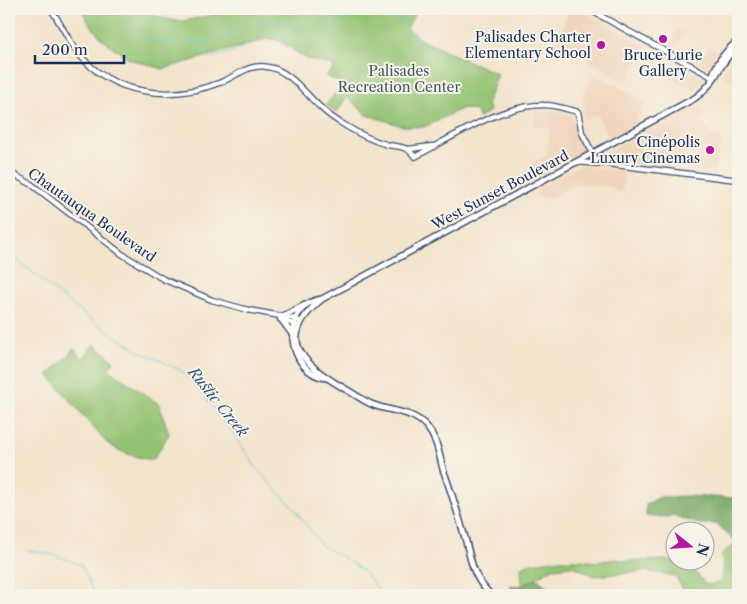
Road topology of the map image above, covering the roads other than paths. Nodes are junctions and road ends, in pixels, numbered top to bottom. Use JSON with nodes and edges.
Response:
{"nodes":[{"id":1,"x":51,"y":9,"type":"edge"},
{"id":2,"x":588,"y":9,"type":"edge"},
{"id":3,"x":738,"y":41,"type":"edge"},
{"id":4,"x":738,"y":46,"type":"edge"},
{"id":5,"x":712,"y":79,"type":"junction"},
{"id":6,"x":436,"y":146,"type":"junction"},
{"id":7,"x":409,"y":149,"type":"junction"},
{"id":8,"x":592,"y":153,"type":"junction"},
{"id":9,"x":576,"y":162,"type":"junction"},
{"id":10,"x":603,"y":164,"type":"junction"},
{"id":11,"x":9,"y":172,"type":"edge"},
{"id":12,"x":738,"y":180,"type":"edge"},
{"id":13,"x":322,"y":299,"type":"junction"},
{"id":14,"x":308,"y":304,"type":"junction"},
{"id":15,"x":282,"y":318,"type":"junction"},
{"id":16,"x":297,"y":323,"type":"junction"},
{"id":17,"x":292,"y":334,"type":"junction"},
{"id":18,"x":315,"y":361,"type":"dead end"},
{"id":19,"x":313,"y":368,"type":"junction"},
{"id":20,"x":328,"y":378,"type":"junction"},
{"id":21,"x":491,"y":595,"type":"edge"}],
"edges":[{"from":1,"to":7,"type":"street"},
{"from":2,"to":5,"type":"street"},
{"from":3,"to":5,"type":"main road","name":"West Sunset Boulevard"},
{"from":4,"to":5,"type":"main road","name":"West Sunset Boulevard"},
{"from":5,"to":8,"type":"main road","name":"West Sunset Boulevard"},
{"from":6,"to":7,"type":"street"},
{"from":6,"to":7,"type":"street"},
{"from":6,"to":8,"type":"street"},
{"from":8,"to":9,"type":"main road","name":"West Sunset Boulevard"},
{"from":8,"to":10,"type":"street"},
{"from":9,"to":10,"type":"street"},
{"from":9,"to":13,"type":"main road","name":"West Sunset Boulevard"},
{"from":10,"to":12,"type":"street"},
{"from":11,"to":15,"type":"street","name":"Chautauqua Boulevard"},
{"from":13,"to":14,"type":"main road","name":"West Sunset Boulevard"},
{"from":13,"to":16,"type":"main road","name":"West Sunset Boulevard"},
{"from":14,"to":15,"type":"main road","name":"West Sunset Boulevard"},
{"from":14,"to":16,"type":"main road"},
{"from":15,"to":16,"type":"street","name":"Chautauqua Boulevard"},
{"from":15,"to":17,"type":"main road"},
{"from":16,"to":17,"type":"main road"},
{"from":16,"to":19,"type":"main road"},
{"from":17,"to":20,"type":"main road"},
{"from":18,"to":19,"type":"main road"},
{"from":19,"to":20,"type":"main road"},
{"from":20,"to":21,"type":"main road"}]}
